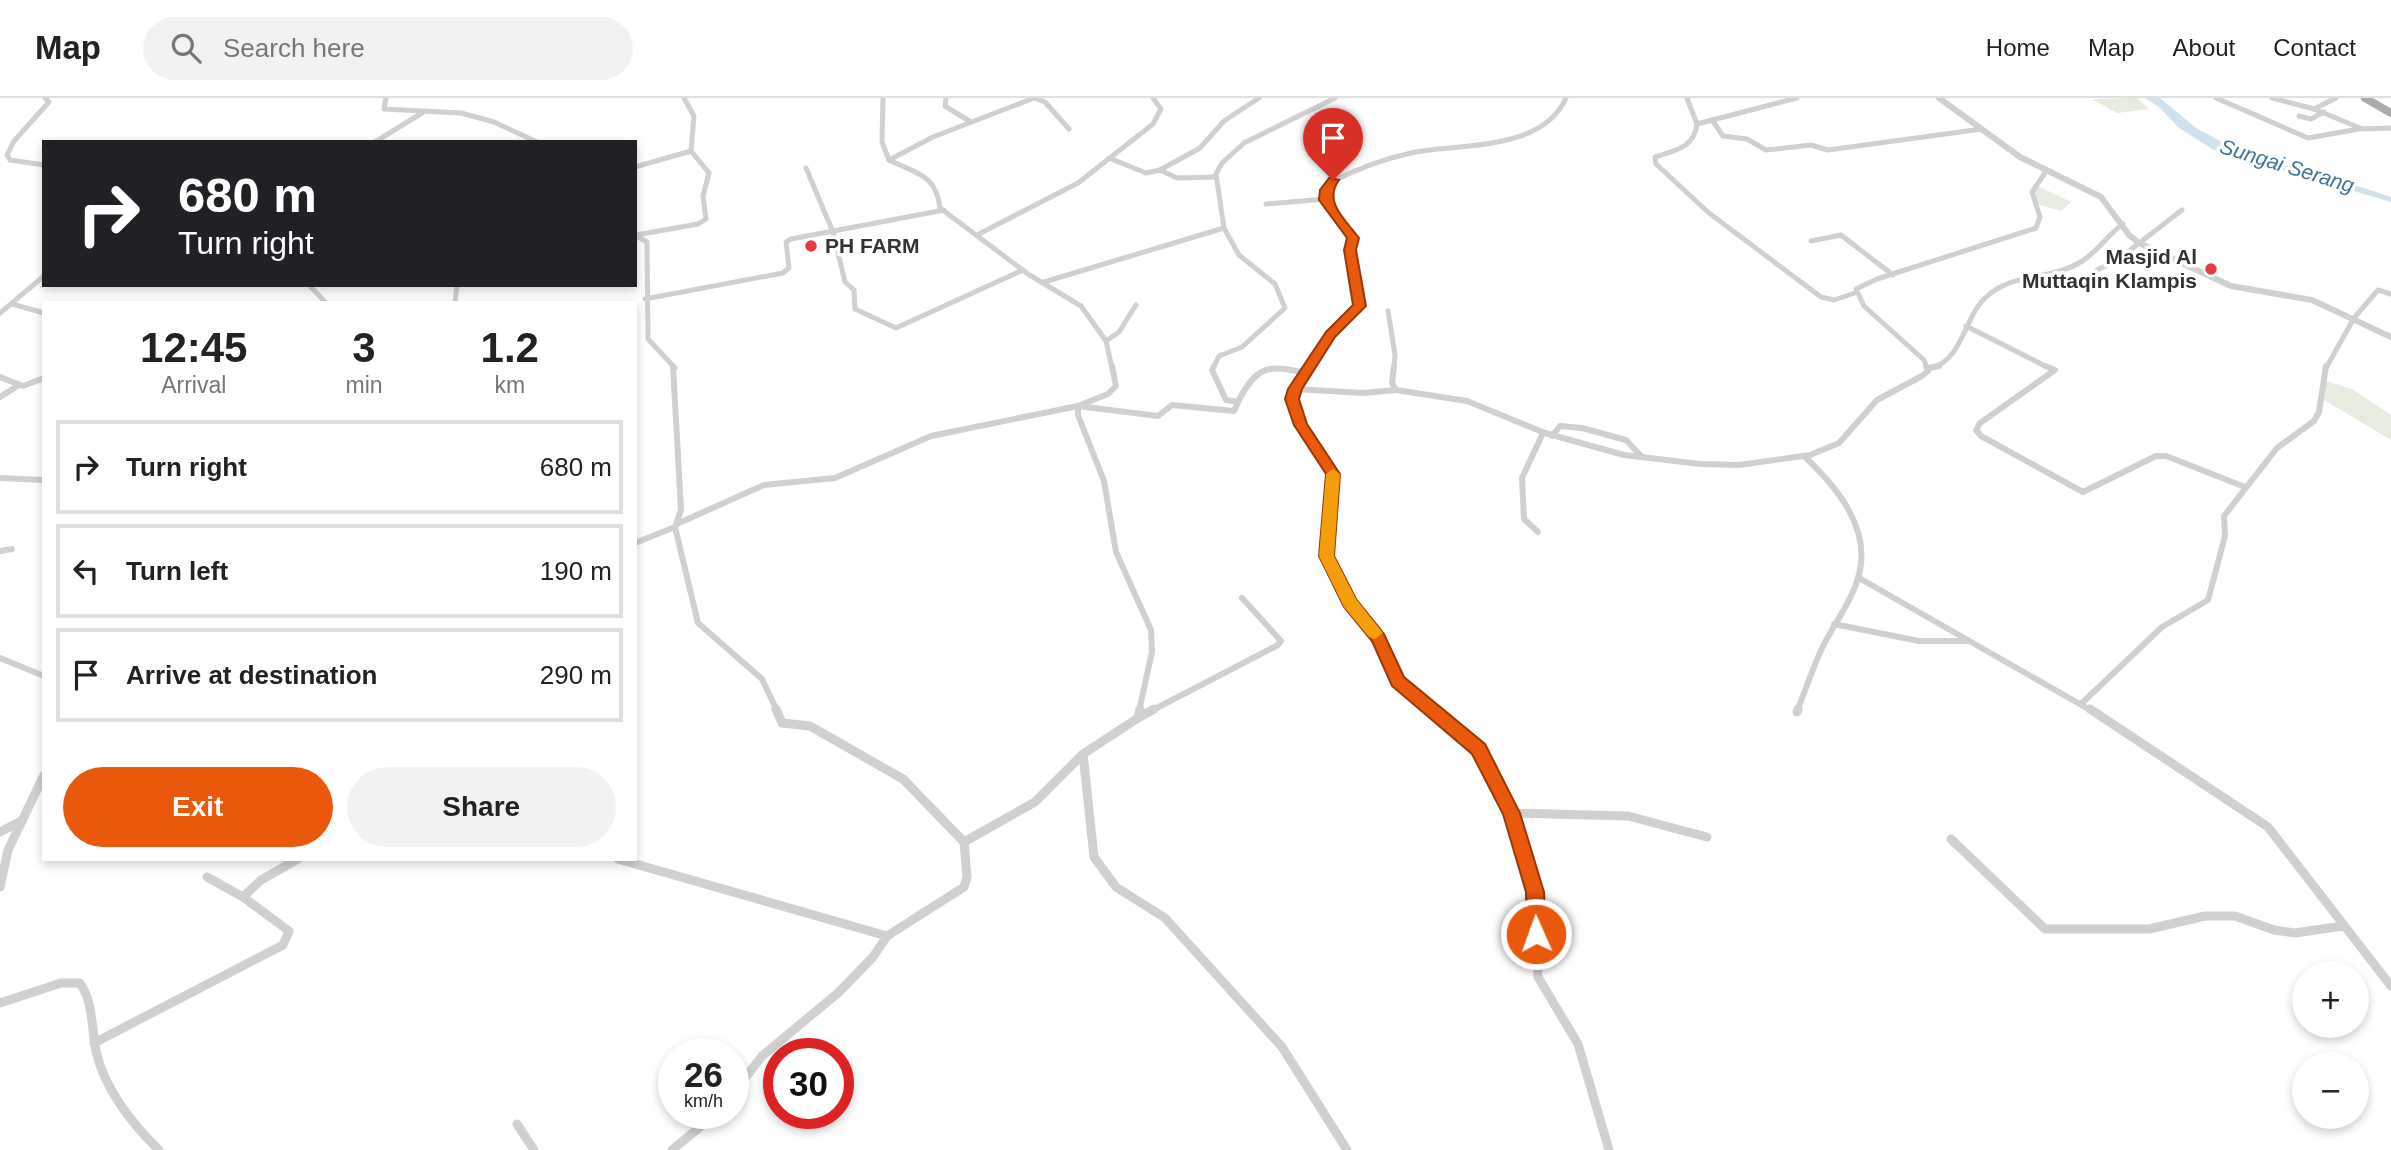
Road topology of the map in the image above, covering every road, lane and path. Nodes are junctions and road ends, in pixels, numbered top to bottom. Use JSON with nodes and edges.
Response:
{"nodes":[{"id":1,"x":45,"y":98,"type":"edge"},
{"id":2,"x":386,"y":98,"type":"edge"},
{"id":3,"x":684,"y":98,"type":"edge"},
{"id":4,"x":883,"y":98,"type":"edge"},
{"id":5,"x":946,"y":98,"type":"edge"},
{"id":6,"x":1035,"y":98,"type":"edge"},
{"id":7,"x":1153,"y":98,"type":"edge"},
{"id":8,"x":1259,"y":98,"type":"edge"},
{"id":9,"x":1335,"y":98,"type":"edge"},
{"id":10,"x":1566,"y":98,"type":"edge"},
{"id":11,"x":1687,"y":98,"type":"edge"},
{"id":12,"x":1797,"y":98,"type":"edge"},
{"id":13,"x":1939,"y":98,"type":"edge"},
{"id":14,"x":2216,"y":98,"type":"edge"},
{"id":15,"x":2272,"y":98,"type":"edge"},
{"id":16,"x":2336,"y":98,"type":"edge"},
{"id":17,"x":2365,"y":98,"type":"edge"},
{"id":18,"x":2314,"y":109,"type":"junction"},
{"id":19,"x":426,"y":111,"type":"junction"},
{"id":20,"x":2324,"y":112,"type":"junction"},
{"id":21,"x":2391,"y":113,"type":"edge"},
{"id":22,"x":2299,"y":116,"type":"dead end"},
{"id":23,"x":1712,"y":120,"type":"junction"},
{"id":24,"x":971,"y":122,"type":"junction"},
{"id":25,"x":1697,"y":124,"type":"junction"},
{"id":26,"x":2391,"y":128,"type":"edge"},
{"id":27,"x":1982,"y":129,"type":"junction"},
{"id":28,"x":2361,"y":129,"type":"junction"},
{"id":29,"x":1069,"y":130,"type":"dead end"},
{"id":30,"x":378,"y":140,"type":"edge"},
{"id":31,"x":533,"y":140,"type":"edge"},
{"id":32,"x":691,"y":151,"type":"junction"},
{"id":33,"x":1109,"y":158,"type":"junction"},
{"id":34,"x":889,"y":160,"type":"junction"},
{"id":35,"x":42,"y":165,"type":"edge"},
{"id":36,"x":637,"y":166,"type":"edge"},
{"id":37,"x":806,"y":168,"type":"dead end"},
{"id":38,"x":1160,"y":170,"type":"junction"},
{"id":39,"x":2047,"y":170,"type":"junction"},
{"id":40,"x":1215,"y":177,"type":"junction"},
{"id":41,"x":1325,"y":200,"type":"junction"},
{"id":42,"x":1266,"y":204,"type":"dead end"},
{"id":43,"x":944,"y":210,"type":"junction"},
{"id":44,"x":2182,"y":210,"type":"dead end"},
{"id":45,"x":2123,"y":224,"type":"junction"},
{"id":46,"x":1224,"y":229,"type":"junction"},
{"id":47,"x":833,"y":232,"type":"junction"},
{"id":48,"x":637,"y":235,"type":"edge"},
{"id":49,"x":977,"y":235,"type":"junction"},
{"id":50,"x":637,"y":236,"type":"edge"},
{"id":51,"x":1811,"y":241,"type":"dead end"},
{"id":52,"x":2139,"y":243,"type":"junction"},
{"id":53,"x":1023,"y":270,"type":"junction"},
{"id":54,"x":2097,"y":270,"type":"dead end"},
{"id":55,"x":1893,"y":275,"type":"junction"},
{"id":56,"x":42,"y":278,"type":"edge"},
{"id":57,"x":1044,"y":282,"type":"junction"},
{"id":58,"x":311,"y":287,"type":"edge"},
{"id":59,"x":1855,"y":293,"type":"junction"},
{"id":60,"x":2391,"y":294,"type":"edge"},
{"id":61,"x":645,"y":299,"type":"junction"},
{"id":62,"x":324,"y":301,"type":"edge"},
{"id":63,"x":12,"y":304,"type":"junction"},
{"id":64,"x":1136,"y":305,"type":"dead end"},
{"id":65,"x":1388,"y":311,"type":"dead end"},
{"id":66,"x":42,"y":312,"type":"edge"},
{"id":67,"x":0,"y":313,"type":"edge"},
{"id":68,"x":2354,"y":318,"type":"junction"},
{"id":69,"x":1966,"y":326,"type":"junction"},
{"id":70,"x":2391,"y":337,"type":"edge"},
{"id":71,"x":1106,"y":341,"type":"junction"},
{"id":72,"x":1929,"y":368,"type":"junction"},
{"id":73,"x":1306,"y":373,"type":"junction"},
{"id":74,"x":0,"y":377,"type":"edge"},
{"id":75,"x":42,"y":379,"type":"edge"},
{"id":76,"x":19,"y":385,"type":"junction"},
{"id":77,"x":1295,"y":389,"type":"junction"},
{"id":78,"x":1396,"y":390,"type":"junction"},
{"id":79,"x":0,"y":397,"type":"edge"},
{"id":80,"x":1238,"y":402,"type":"junction"},
{"id":81,"x":1078,"y":406,"type":"junction"},
{"id":82,"x":1542,"y":433,"type":"junction"},
{"id":83,"x":1552,"y":436,"type":"junction"},
{"id":84,"x":1641,"y":456,"type":"junction"},
{"id":85,"x":1804,"y":456,"type":"junction"},
{"id":86,"x":0,"y":478,"type":"edge"},
{"id":87,"x":42,"y":480,"type":"edge"},
{"id":88,"x":2245,"y":487,"type":"junction"},
{"id":89,"x":677,"y":525,"type":"junction"},
{"id":90,"x":1538,"y":532,"type":"dead end"},
{"id":91,"x":637,"y":542,"type":"edge"},
{"id":92,"x":12,"y":550,"type":"dead end"},
{"id":93,"x":0,"y":551,"type":"edge"},
{"id":94,"x":1859,"y":578,"type":"junction"},
{"id":95,"x":1242,"y":598,"type":"dead end"},
{"id":96,"x":1834,"y":624,"type":"junction"},
{"id":97,"x":1970,"y":641,"type":"junction"},
{"id":98,"x":0,"y":658,"type":"edge"},
{"id":99,"x":42,"y":675,"type":"edge"},
{"id":100,"x":2081,"y":704,"type":"junction"},
{"id":101,"x":1797,"y":712,"type":"dead end"},
{"id":102,"x":1138,"y":718,"type":"junction"},
{"id":103,"x":1083,"y":754,"type":"junction"},
{"id":104,"x":42,"y":779,"type":"edge"},
{"id":105,"x":1511,"y":813,"type":"junction"},
{"id":106,"x":19,"y":822,"type":"junction"},
{"id":107,"x":0,"y":832,"type":"edge"},
{"id":108,"x":1707,"y":836,"type":"dead end"},
{"id":109,"x":1951,"y":839,"type":"dead end"},
{"id":110,"x":964,"y":842,"type":"junction"},
{"id":111,"x":294,"y":861,"type":"edge"},
{"id":112,"x":625,"y":861,"type":"edge"},
{"id":113,"x":207,"y":877,"type":"dead end"},
{"id":114,"x":0,"y":887,"type":"edge"},
{"id":115,"x":243,"y":897,"type":"junction"},
{"id":116,"x":2343,"y":926,"type":"junction"},
{"id":117,"x":887,"y":936,"type":"junction"},
{"id":118,"x":2391,"y":986,"type":"edge"},
{"id":119,"x":0,"y":1003,"type":"edge"},
{"id":120,"x":94,"y":1043,"type":"junction"},
{"id":121,"x":749,"y":1073,"type":"edge"},
{"id":122,"x":517,"y":1124,"type":"dead end"},
{"id":123,"x":698,"y":1129,"type":"edge"},
{"id":124,"x":159,"y":1150,"type":"edge"},
{"id":125,"x":534,"y":1150,"type":"edge"},
{"id":126,"x":672,"y":1150,"type":"edge"},
{"id":127,"x":1347,"y":1150,"type":"edge"},
{"id":128,"x":1609,"y":1150,"type":"edge"}],
"edges":[{"from":1,"to":35,"type":"street"},
{"from":2,"to":19,"type":"street"},
{"from":3,"to":32,"type":"street"},
{"from":4,"to":34,"type":"street"},
{"from":5,"to":24,"type":"street"},
{"from":6,"to":24,"type":"street"},
{"from":6,"to":29,"type":"street"},
{"from":7,"to":33,"type":"street"},
{"from":8,"to":38,"type":"street"},
{"from":9,"to":40,"type":"street"},
{"from":10,"to":41,"type":"street"},
{"from":11,"to":25,"type":"street"},
{"from":12,"to":23,"type":"street"},
{"from":13,"to":27,"type":"street"},
{"from":14,"to":28,"type":"street"},
{"from":15,"to":18,"type":"street"},
{"from":16,"to":18,"type":"street"},
{"from":17,"to":21,"type":"main road"},
{"from":18,"to":20,"type":"street"},
{"from":19,"to":30,"type":"street"},
{"from":19,"to":31,"type":"street"},
{"from":20,"to":22,"type":"street"},
{"from":20,"to":28,"type":"street"},
{"from":23,"to":25,"type":"street"},
{"from":23,"to":27,"type":"street"},
{"from":24,"to":34,"type":"street"},
{"from":25,"to":59,"type":"street"},
{"from":26,"to":28,"type":"street"},
{"from":27,"to":39,"type":"street"},
{"from":32,"to":36,"type":"street"},
{"from":32,"to":48,"type":"street"},
{"from":33,"to":38,"type":"street"},
{"from":33,"to":49,"type":"street"},
{"from":34,"to":43,"type":"street"},
{"from":37,"to":47,"type":"street"},
{"from":38,"to":40,"type":"street"},
{"from":39,"to":45,"type":"street"},
{"from":39,"to":55,"type":"street"},
{"from":40,"to":46,"type":"street"},
{"from":41,"to":42,"type":"street"},
{"from":41,"to":73,"type":"street"},
{"from":43,"to":47,"type":"street"},
{"from":43,"to":49,"type":"street"},
{"from":44,"to":52,"type":"street"},
{"from":45,"to":52,"type":"street"},
{"from":45,"to":69,"type":"street"},
{"from":46,"to":57,"type":"street"},
{"from":46,"to":80,"type":"street"},
{"from":47,"to":53,"type":"street"},
{"from":47,"to":61,"type":"street"},
{"from":49,"to":53,"type":"street"},
{"from":50,"to":61,"type":"street"},
{"from":51,"to":55,"type":"street"},
{"from":52,"to":54,"type":"street"},
{"from":52,"to":68,"type":"street"},
{"from":53,"to":57,"type":"street"},
{"from":55,"to":59,"type":"street"},
{"from":56,"to":63,"type":"street"},
{"from":57,"to":71,"type":"street"},
{"from":58,"to":62,"type":"street"},
{"from":59,"to":72,"type":"street"},
{"from":60,"to":68,"type":"street"},
{"from":61,"to":89,"type":"street"},
{"from":63,"to":66,"type":"street"},
{"from":63,"to":67,"type":"street"},
{"from":64,"to":71,"type":"street"},
{"from":65,"to":78,"type":"street"},
{"from":68,"to":70,"type":"street"},
{"from":68,"to":88,"type":"street"},
{"from":69,"to":72,"type":"street"},
{"from":69,"to":88,"type":"street"},
{"from":71,"to":81,"type":"street"},
{"from":72,"to":85,"type":"street"},
{"from":73,"to":77,"type":"street"},
{"from":73,"to":80,"type":"street"},
{"from":74,"to":76,"type":"street"},
{"from":75,"to":76,"type":"street"},
{"from":76,"to":79,"type":"street"},
{"from":77,"to":78,"type":"street"},
{"from":77,"to":105,"type":"street"},
{"from":78,"to":82,"type":"street"},
{"from":80,"to":81,"type":"street"},
{"from":81,"to":89,"type":"street"},
{"from":81,"to":102,"type":"street"},
{"from":82,"to":83,"type":"street"},
{"from":82,"to":90,"type":"street"},
{"from":83,"to":84,"type":"street"},
{"from":83,"to":84,"type":"street"},
{"from":84,"to":85,"type":"street"},
{"from":85,"to":94,"type":"street"},
{"from":86,"to":87,"type":"street"},
{"from":88,"to":100,"type":"street"},
{"from":89,"to":91,"type":"street"},
{"from":89,"to":110,"type":"street"},
{"from":92,"to":93,"type":"street"},
{"from":94,"to":96,"type":"street"},
{"from":94,"to":97,"type":"street"},
{"from":95,"to":102,"type":"street"},
{"from":96,"to":97,"type":"street"},
{"from":96,"to":101,"type":"street"},
{"from":97,"to":100,"type":"street"},
{"from":98,"to":99,"type":"street"},
{"from":100,"to":116,"type":"street"},
{"from":102,"to":103,"type":"street"},
{"from":103,"to":110,"type":"street"},
{"from":103,"to":127,"type":"street"},
{"from":104,"to":106,"type":"street"},
{"from":105,"to":108,"type":"street"},
{"from":105,"to":128,"type":"street"},
{"from":106,"to":107,"type":"street"},
{"from":106,"to":114,"type":"street"},
{"from":109,"to":116,"type":"street"},
{"from":110,"to":117,"type":"street"},
{"from":111,"to":115,"type":"street"},
{"from":112,"to":117,"type":"street"},
{"from":113,"to":115,"type":"street"},
{"from":115,"to":120,"type":"street"},
{"from":116,"to":118,"type":"street"},
{"from":117,"to":121,"type":"street"},
{"from":119,"to":120,"type":"street"},
{"from":120,"to":124,"type":"street"},
{"from":122,"to":125,"type":"street"},
{"from":123,"to":126,"type":"street"}]}
